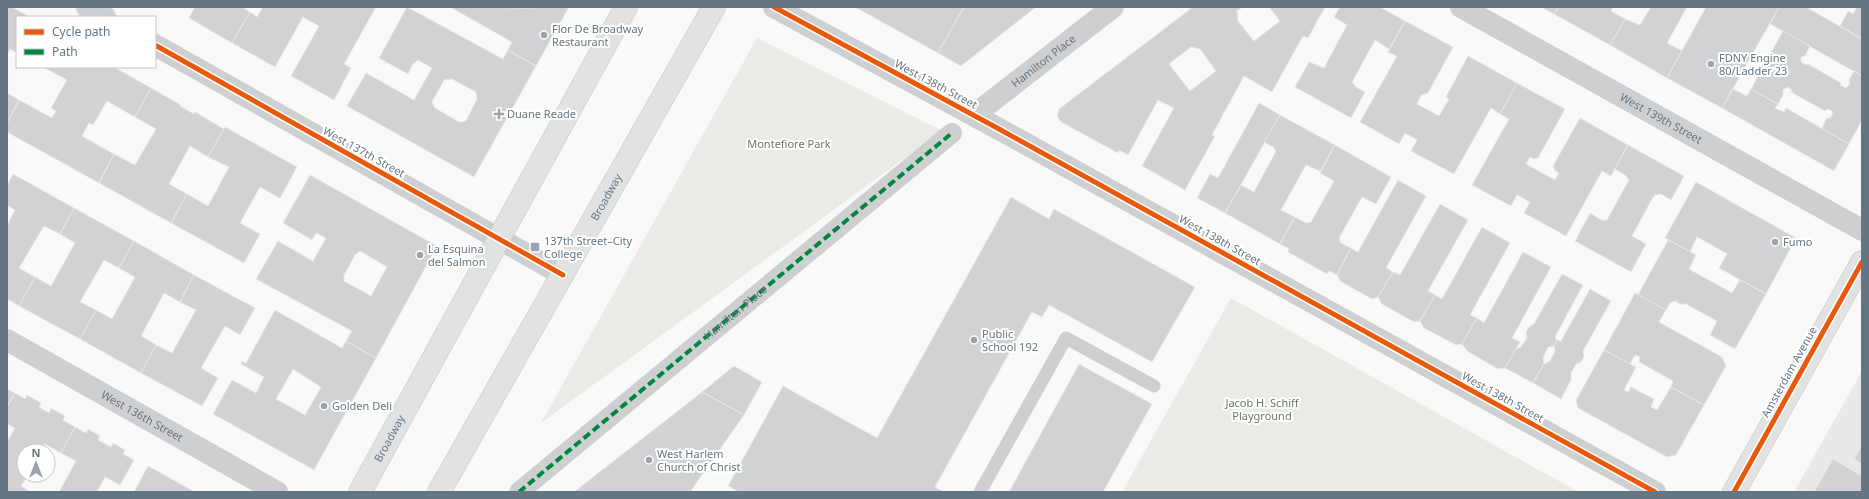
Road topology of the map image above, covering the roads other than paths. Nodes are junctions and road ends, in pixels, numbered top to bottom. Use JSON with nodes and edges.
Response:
{"nodes":[{"id":1,"x":87,"y":7,"type":"edge"},
{"id":2,"x":626,"y":7,"type":"edge"},
{"id":3,"x":714,"y":7,"type":"edge"},
{"id":4,"x":774,"y":7,"type":"edge"},
{"id":5,"x":1113,"y":7,"type":"edge"},
{"id":6,"x":1461,"y":7,"type":"edge"},
{"id":7,"x":103,"y":16,"type":"edge"},
{"id":8,"x":156,"y":46,"type":"edge"},
{"id":9,"x":974,"y":116,"type":"junction"},
{"id":10,"x":952,"y":133,"type":"dead end"},
{"id":11,"x":1862,"y":230,"type":"edge"},
{"id":12,"x":498,"y":239,"type":"junction"},
{"id":13,"x":1862,"y":262,"type":"edge"},
{"id":14,"x":563,"y":276,"type":"junction"},
{"id":15,"x":7,"y":340,"type":"edge"},
{"id":16,"x":1154,"y":386,"type":"dead end"},
{"id":17,"x":277,"y":492,"type":"edge"},
{"id":18,"x":360,"y":492,"type":"edge"},
{"id":19,"x":439,"y":492,"type":"edge"},
{"id":20,"x":519,"y":492,"type":"edge"},
{"id":21,"x":980,"y":492,"type":"edge"},
{"id":22,"x":1655,"y":492,"type":"edge"},
{"id":23,"x":1734,"y":492,"type":"edge"}],
"edges":[{"from":1,"to":7,"type":"street"},
{"from":2,"to":12,"type":"main road","name":"Broadway"},
{"from":3,"to":14,"type":"main road","name":"Broadway"},
{"from":4,"to":9,"type":"street","name":"West 138th Street"},
{"from":5,"to":9,"type":"street","name":"Hamilton Place"},
{"from":6,"to":11,"type":"street","name":"West 139th Street"},
{"from":8,"to":12,"type":"street","name":"West 137th Street"},
{"from":9,"to":22,"type":"street","name":"West 138th Street"},
{"from":10,"to":20,"type":"street","name":"Hamilton Place"},
{"from":12,"to":14,"type":"street","name":"West 137th Street"},
{"from":12,"to":18,"type":"main road","name":"Broadway"},
{"from":13,"to":23,"type":"main road","name":"Amsterdam Avenue"},
{"from":14,"to":19,"type":"main road","name":"Broadway"},
{"from":15,"to":17,"type":"street","name":"West 136th Street"},
{"from":16,"to":21,"type":"lane"}]}
